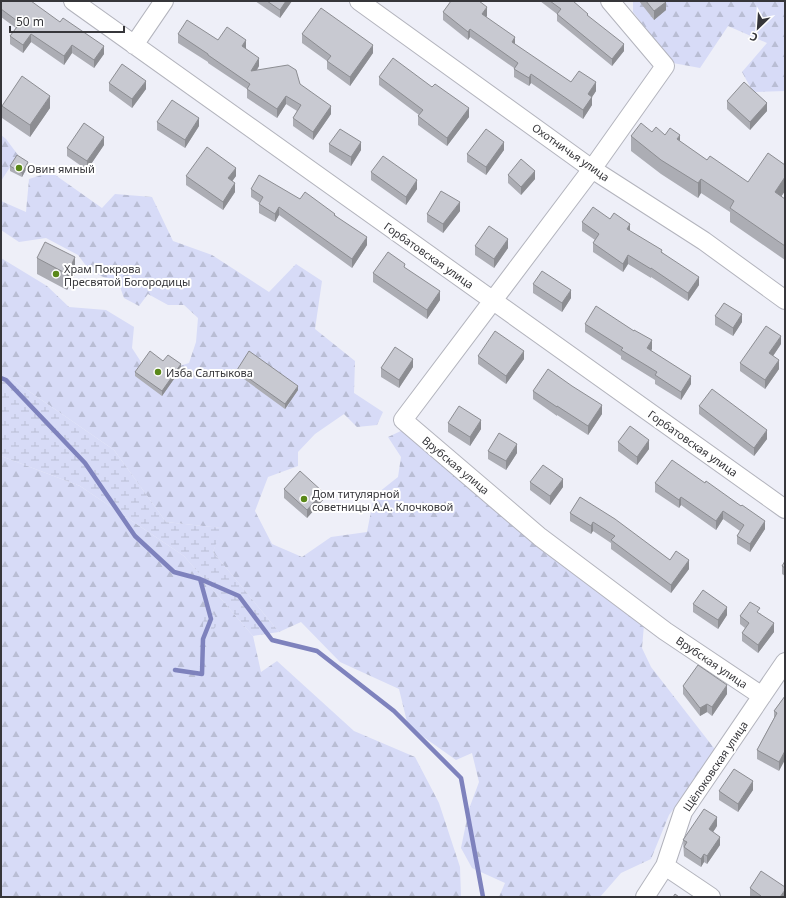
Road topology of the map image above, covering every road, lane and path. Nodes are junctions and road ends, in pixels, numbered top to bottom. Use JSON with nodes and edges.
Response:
{"nodes":[{"id":1,"x":73,"y":1,"type":"edge"},
{"id":2,"x":164,"y":1,"type":"edge"},
{"id":3,"x":359,"y":1,"type":"edge"},
{"id":4,"x":610,"y":1,"type":"edge"},
{"id":5,"x":134,"y":45,"type":"junction"},
{"id":6,"x":592,"y":169,"type":"junction"},
{"id":7,"x":785,"y":300,"type":"edge"},
{"id":8,"x":493,"y":301,"type":"junction"},
{"id":9,"x":785,"y":509,"type":"edge"},
{"id":10,"x":785,"y":662,"type":"edge"},
{"id":11,"x":762,"y":696,"type":"junction"},
{"id":12,"x":665,"y":866,"type":"junction"},
{"id":13,"x":645,"y":897,"type":"edge"},
{"id":14,"x":711,"y":897,"type":"edge"}],
"edges":[{"from":1,"to":5,"type":"street","name":"Горбатовская улица"},
{"from":2,"to":5,"type":"street"},
{"from":3,"to":6,"type":"street","name":"Охотничья улица"},
{"from":4,"to":6,"type":"street","name":"Врубская улица"},
{"from":5,"to":8,"type":"street","name":"Горбатовская улица"},
{"from":6,"to":7,"type":"street","name":"Охотничья улица"},
{"from":6,"to":8,"type":"street","name":"Врубская улица"},
{"from":8,"to":9,"type":"street","name":"Горбатовская улица"},
{"from":8,"to":11,"type":"street","name":"Врубская улица"},
{"from":10,"to":11,"type":"street","name":"Щёлоковская улица"},
{"from":11,"to":12,"type":"street","name":"Щёлоковская улица"},
{"from":12,"to":13,"type":"street","name":"Щёлоковская улица"},
{"from":12,"to":14,"type":"street"}]}
